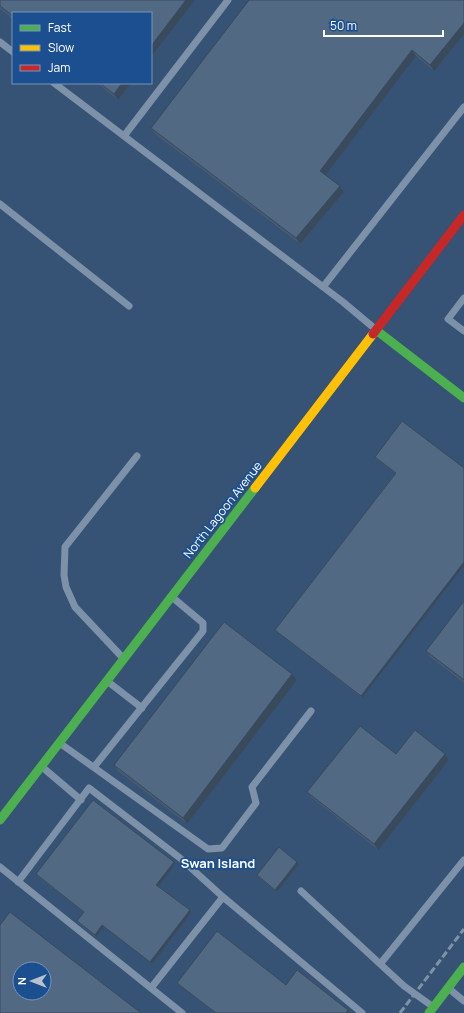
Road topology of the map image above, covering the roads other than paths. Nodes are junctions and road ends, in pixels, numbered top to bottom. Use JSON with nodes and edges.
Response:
{"nodes":[{"id":1,"x":228,"y":0,"type":"edge"},
{"id":2,"x":0,"y":42,"type":"edge"},
{"id":3,"x":12,"y":51,"type":"edge"},
{"id":4,"x":55,"y":84,"type":"edge"},
{"id":5,"x":464,"y":107,"type":"edge"},
{"id":6,"x":124,"y":136,"type":"junction"},
{"id":7,"x":0,"y":204,"type":"edge"},
{"id":8,"x":464,"y":215,"type":"edge"},
{"id":9,"x":323,"y":287,"type":"junction"},
{"id":10,"x":464,"y":298,"type":"edge"},
{"id":11,"x":129,"y":306,"type":"dead end"},
{"id":12,"x":376,"y":330,"type":"junction"},
{"id":13,"x":464,"y":331,"type":"edge"},
{"id":14,"x":464,"y":398,"type":"edge"},
{"id":15,"x":137,"y":456,"type":"dead end"},
{"id":16,"x":171,"y":597,"type":"junction"},
{"id":17,"x":124,"y":659,"type":"junction"},
{"id":18,"x":106,"y":681,"type":"junction"},
{"id":19,"x":142,"y":708,"type":"junction"},
{"id":20,"x":311,"y":711,"type":"dead end"},
{"id":21,"x":59,"y":743,"type":"junction"},
{"id":22,"x":41,"y":766,"type":"junction"},
{"id":23,"x":94,"y":767,"type":"junction"},
{"id":24,"x":81,"y":800,"type":"junction"},
{"id":25,"x":0,"y":820,"type":"edge"},
{"id":26,"x":464,"y":860,"type":"edge"},
{"id":27,"x":0,"y":867,"type":"edge"},
{"id":28,"x":18,"y":882,"type":"junction"},
{"id":29,"x":301,"y":891,"type":"dead end"},
{"id":30,"x":223,"y":897,"type":"junction"},
{"id":31,"x":381,"y":964,"type":"junction"},
{"id":32,"x":464,"y":968,"type":"edge"},
{"id":33,"x":151,"y":988,"type":"junction"},
{"id":34,"x":448,"y":988,"type":"junction"},
{"id":35,"x":464,"y":1001,"type":"edge"},
{"id":36,"x":431,"y":1010,"type":"edge"},
{"id":37,"x":182,"y":1013,"type":"edge"},
{"id":38,"x":362,"y":1013,"type":"edge"}],
"edges":[{"from":1,"to":6,"type":"lane"},
{"from":2,"to":3,"type":"lane"},
{"from":4,"to":6,"type":"lane"},
{"from":5,"to":9,"type":"lane"},
{"from":6,"to":9,"type":"lane"},
{"from":7,"to":11,"type":"lane"},
{"from":8,"to":12,"type":"street","name":"North Lagoon Avenue"},
{"from":9,"to":12,"type":"lane"},
{"from":10,"to":13,"type":"lane"},
{"from":12,"to":14,"type":"street"},
{"from":12,"to":16,"type":"street","name":"North Lagoon Avenue"},
{"from":15,"to":17,"type":"lane"},
{"from":16,"to":17,"type":"street","name":"North Lagoon Avenue"},
{"from":16,"to":19,"type":"lane"},
{"from":17,"to":18,"type":"street","name":"North Lagoon Avenue"},
{"from":18,"to":19,"type":"lane"},
{"from":18,"to":21,"type":"street","name":"North Lagoon Avenue"},
{"from":19,"to":23,"type":"lane"},
{"from":20,"to":23,"type":"lane"},
{"from":21,"to":22,"type":"street","name":"North Lagoon Avenue"},
{"from":21,"to":23,"type":"lane"},
{"from":22,"to":24,"type":"lane"},
{"from":22,"to":25,"type":"street","name":"North Lagoon Avenue"},
{"from":24,"to":28,"type":"lane"},
{"from":24,"to":30,"type":"lane"},
{"from":26,"to":31,"type":"lane"},
{"from":27,"to":28,"type":"lane"},
{"from":28,"to":33,"type":"lane"},
{"from":29,"to":31,"type":"lane"},
{"from":30,"to":33,"type":"lane"},
{"from":30,"to":38,"type":"lane"},
{"from":31,"to":36,"type":"lane"},
{"from":32,"to":34,"type":"street"},
{"from":33,"to":37,"type":"lane"},
{"from":34,"to":35,"type":"lane"},
{"from":34,"to":36,"type":"street"}]}
